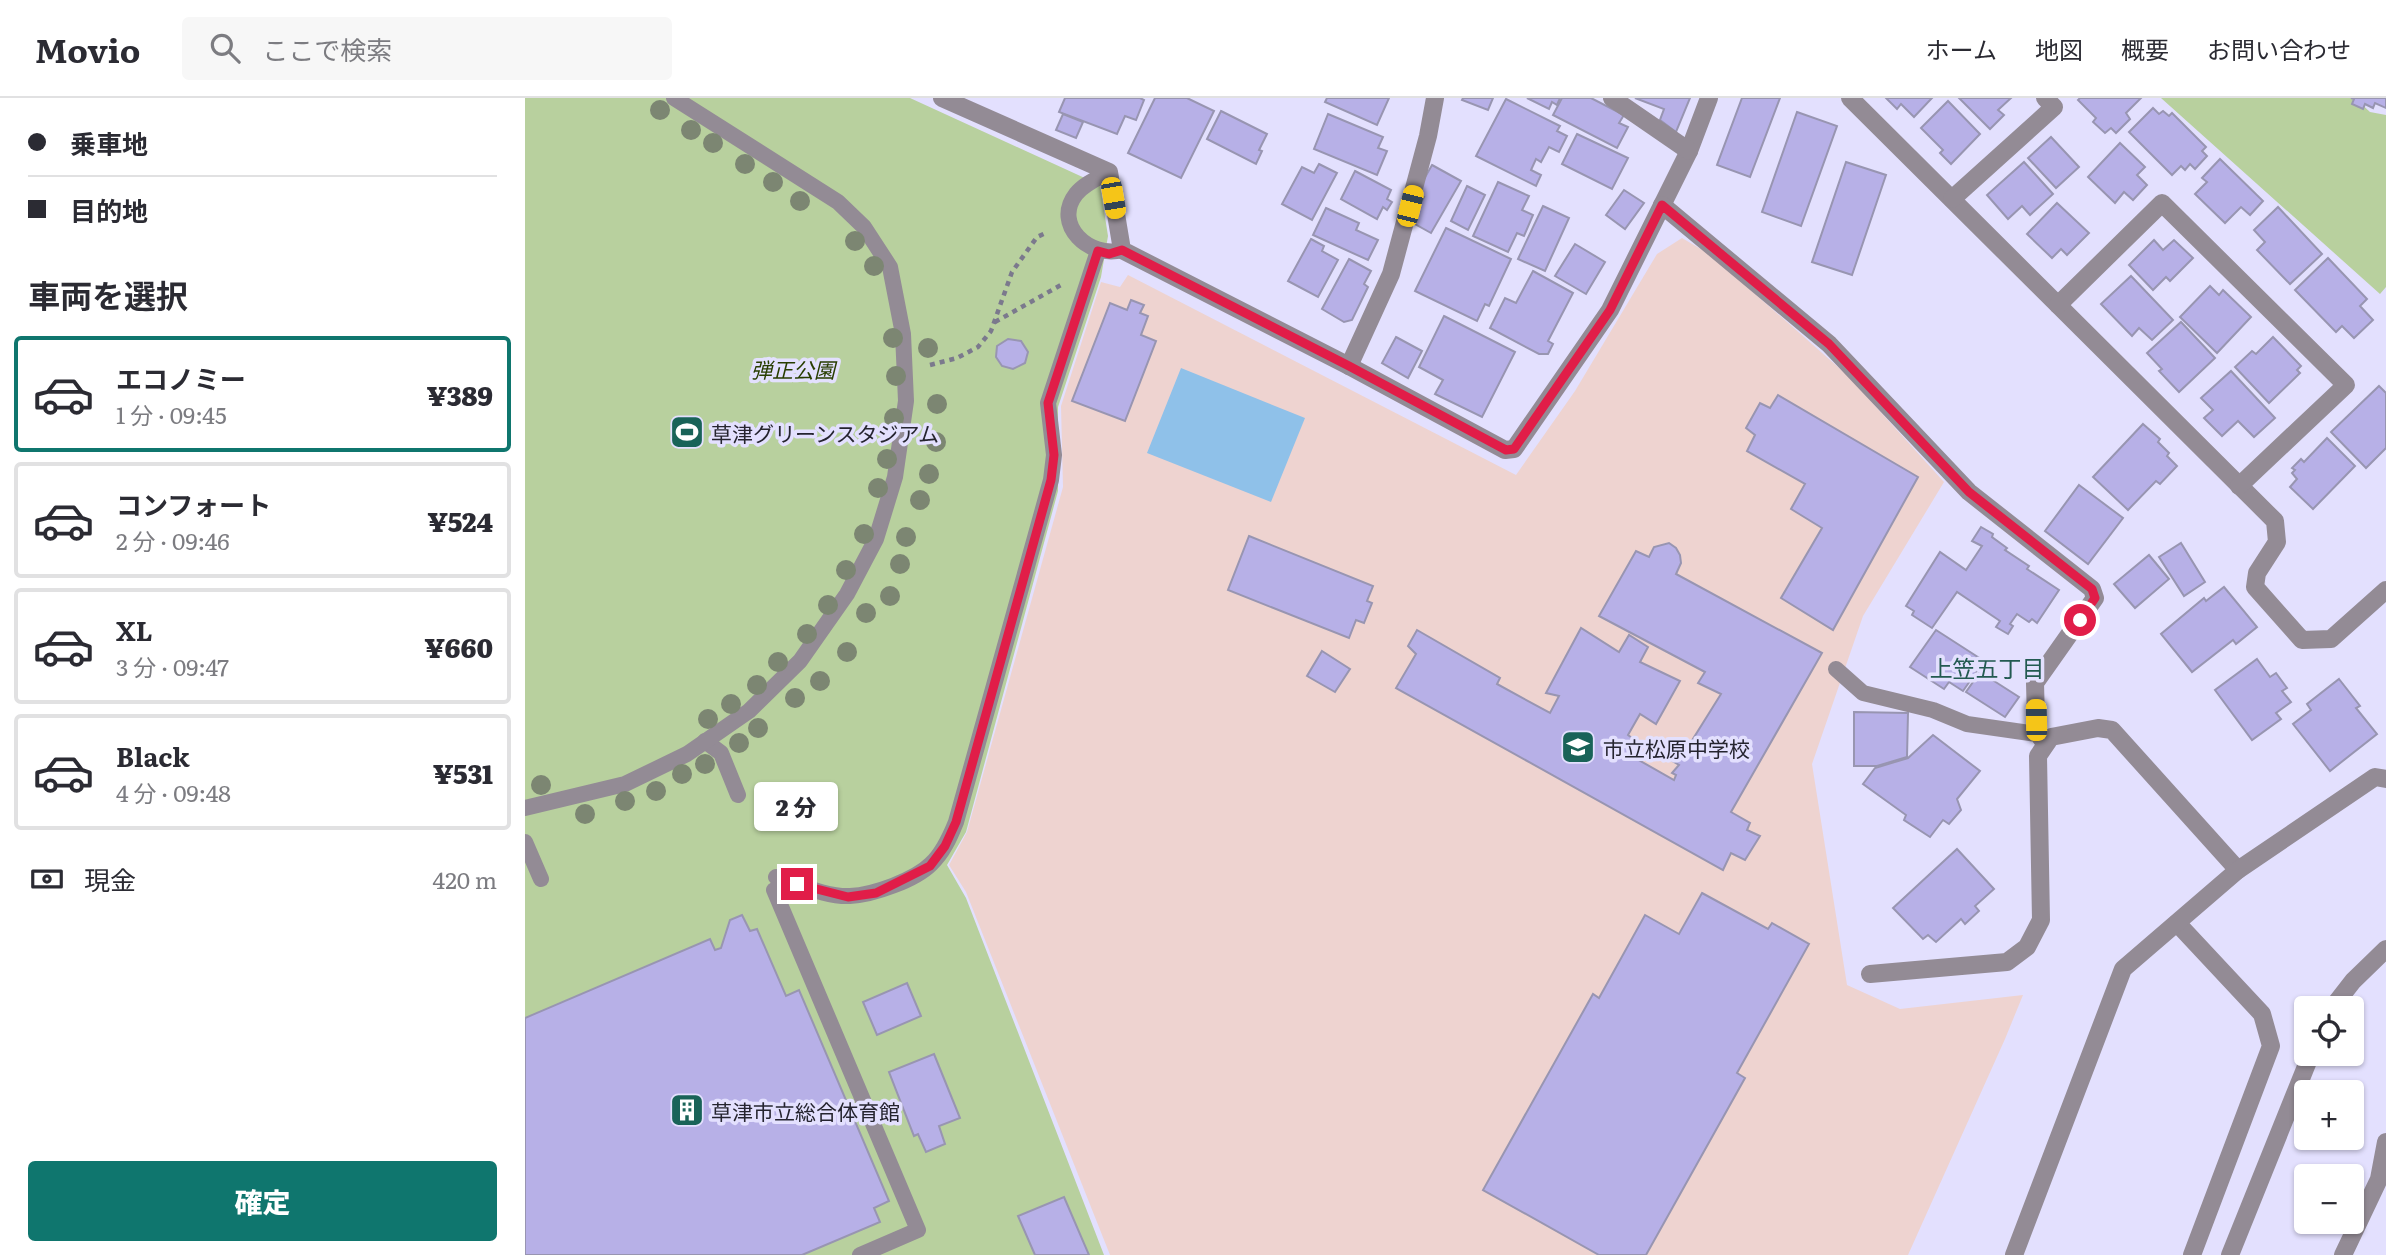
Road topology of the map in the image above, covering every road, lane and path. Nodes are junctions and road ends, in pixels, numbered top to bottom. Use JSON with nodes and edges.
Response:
{"nodes":[{"id":1,"x":674,"y":98,"type":"edge"},
{"id":2,"x":942,"y":98,"type":"edge"},
{"id":3,"x":1435,"y":98,"type":"edge"},
{"id":4,"x":1612,"y":98,"type":"edge"},
{"id":5,"x":1709,"y":98,"type":"edge"},
{"id":6,"x":1850,"y":98,"type":"edge"},
{"id":7,"x":2046,"y":98,"type":"edge"},
{"id":8,"x":1689,"y":151,"type":"junction"},
{"id":9,"x":1109,"y":172,"type":"junction"},
{"id":10,"x":1952,"y":199,"type":"junction"},
{"id":11,"x":1662,"y":205,"type":"junction"},
{"id":12,"x":1070,"y":223,"type":"junction"},
{"id":13,"x":1122,"y":250,"type":"junction"},
{"id":14,"x":1098,"y":251,"type":"junction"},
{"id":15,"x":1091,"y":272,"type":"junction"},
{"id":16,"x":2058,"y":305,"type":"junction"},
{"id":17,"x":995,"y":322,"type":"junction"},
{"id":18,"x":904,"y":366,"type":"junction"},
{"id":19,"x":1349,"y":366,"type":"junction"},
{"id":20,"x":2239,"y":486,"type":"junction"},
{"id":21,"x":2386,"y":590,"type":"edge"},
{"id":22,"x":1836,"y":668,"type":"dead end"},
{"id":23,"x":2036,"y":720,"type":"dead end"},
{"id":24,"x":705,"y":741,"type":"junction"},
{"id":25,"x":2045,"y":745,"type":"junction"},
{"id":26,"x":2386,"y":779,"type":"edge"},
{"id":27,"x":738,"y":795,"type":"dead end"},
{"id":28,"x":525,"y":808,"type":"edge"},
{"id":29,"x":525,"y":842,"type":"edge"},
{"id":30,"x":2238,"y":870,"type":"junction"},
{"id":31,"x":541,"y":880,"type":"dead end"},
{"id":32,"x":2177,"y":923,"type":"junction"},
{"id":33,"x":2386,"y":949,"type":"edge"},
{"id":34,"x":1870,"y":974,"type":"dead end"},
{"id":35,"x":2341,"y":996,"type":"edge"},
{"id":36,"x":2306,"y":1066,"type":"edge"},
{"id":37,"x":2386,"y":1142,"type":"edge"},
{"id":38,"x":2381,"y":1186,"type":"edge"},
{"id":39,"x":860,"y":1255,"type":"edge"},
{"id":40,"x":2014,"y":1255,"type":"edge"},
{"id":41,"x":2192,"y":1255,"type":"edge"},
{"id":42,"x":2231,"y":1255,"type":"edge"},
{"id":43,"x":2343,"y":1255,"type":"edge"}],
"edges":[{"from":1,"to":18,"type":"lane"},
{"from":2,"to":9,"type":"street"},
{"from":3,"to":19,"type":"street"},
{"from":4,"to":8,"type":"street"},
{"from":5,"to":8,"type":"street"},
{"from":6,"to":10,"type":"street"},
{"from":7,"to":10,"type":"street"},
{"from":8,"to":11,"type":"street"},
{"from":9,"to":12,"type":"lane"},
{"from":9,"to":13,"type":"street"},
{"from":10,"to":16,"type":"street"},
{"from":11,"to":19,"type":"street"},
{"from":11,"to":23,"type":"street"},
{"from":12,"to":14,"type":"lane"},
{"from":12,"to":17,"type":"path"},
{"from":13,"to":14,"type":"lane"},
{"from":13,"to":19,"type":"street"},
{"from":14,"to":15,"type":"lane"},
{"from":15,"to":17,"type":"path"},
{"from":15,"to":39,"type":"lane"},
{"from":16,"to":20,"type":"street"},
{"from":16,"to":20,"type":"street"},
{"from":17,"to":18,"type":"path"},
{"from":18,"to":24,"type":"lane"},
{"from":20,"to":21,"type":"street"},
{"from":22,"to":25,"type":"lane"},
{"from":24,"to":27,"type":"lane"},
{"from":24,"to":28,"type":"lane"},
{"from":25,"to":30,"type":"street"},
{"from":25,"to":34,"type":"street"},
{"from":26,"to":30,"type":"street"},
{"from":29,"to":31,"type":"lane"},
{"from":30,"to":32,"type":"street"},
{"from":32,"to":40,"type":"street"},
{"from":32,"to":41,"type":"street"},
{"from":33,"to":35,"type":"street"},
{"from":36,"to":42,"type":"street"},
{"from":37,"to":38,"type":"street"},
{"from":38,"to":43,"type":"street"}]}
